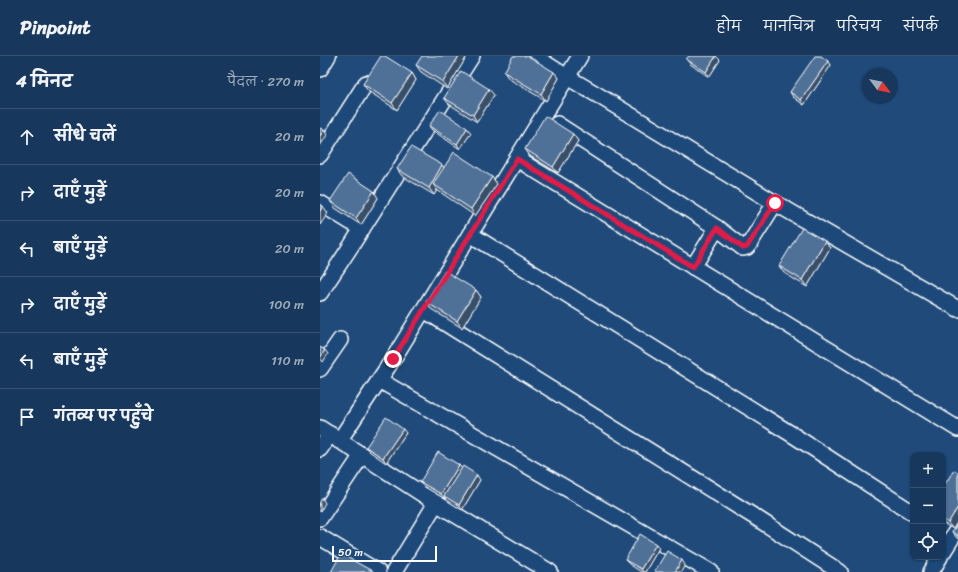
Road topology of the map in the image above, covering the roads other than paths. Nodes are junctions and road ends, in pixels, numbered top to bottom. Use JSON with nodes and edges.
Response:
{"nodes":[{"id":1,"x":328,"y":56,"type":"edge"},
{"id":2,"x":472,"y":56,"type":"edge"},
{"id":3,"x":534,"y":56,"type":"edge"},
{"id":4,"x":580,"y":56,"type":"edge"},
{"id":5,"x":320,"y":69,"type":"edge"},
{"id":6,"x":567,"y":77,"type":"junction"},
{"id":7,"x":366,"y":83,"type":"edge"},
{"id":8,"x":544,"y":116,"type":"junction"},
{"id":9,"x":320,"y":155,"type":"edge"},
{"id":10,"x":517,"y":159,"type":"junction"},
{"id":11,"x":320,"y":203,"type":"edge"},
{"id":12,"x":775,"y":203,"type":"junction"},
{"id":13,"x":717,"y":228,"type":"junction"},
{"id":14,"x":362,"y":229,"type":"junction"},
{"id":15,"x":470,"y":234,"type":"junction"},
{"id":16,"x":693,"y":267,"type":"junction"},
{"id":17,"x":320,"y":293,"type":"edge"},
{"id":18,"x":958,"y":309,"type":"edge"},
{"id":19,"x":424,"y":310,"type":"junction"},
{"id":20,"x":340,"y":340,"type":"dead end"},
{"id":21,"x":320,"y":369,"type":"edge"},
{"id":22,"x":379,"y":380,"type":"junction"},
{"id":23,"x":958,"y":429,"type":"edge"},
{"id":24,"x":330,"y":434,"type":"edge"},
{"id":25,"x":320,"y":449,"type":"edge"},
{"id":26,"x":362,"y":455,"type":"junction"},
{"id":27,"x":436,"y":503,"type":"junction"},
{"id":28,"x":910,"y":511,"type":"edge"},
{"id":29,"x":320,"y":518,"type":"edge"},
{"id":30,"x":953,"y":535,"type":"edge"},
{"id":31,"x":320,"y":537,"type":"edge"},
{"id":32,"x":946,"y":547,"type":"edge"},
{"id":33,"x":938,"y":560,"type":"edge"},
{"id":34,"x":378,"y":572,"type":"edge"},
{"id":35,"x":394,"y":572,"type":"edge"},
{"id":36,"x":550,"y":572,"type":"edge"},
{"id":37,"x":711,"y":572,"type":"edge"},
{"id":38,"x":840,"y":572,"type":"edge"},
{"id":39,"x":931,"y":572,"type":"edge"}],
"edges":[{"from":1,"to":5,"type":"street"},
{"from":2,"to":14,"type":"street"},
{"from":3,"to":6,"type":"street"},
{"from":4,"to":6,"type":"street"},
{"from":6,"to":8,"type":"street"},
{"from":6,"to":12,"type":"street"},
{"from":7,"to":9,"type":"street"},
{"from":8,"to":10,"type":"street"},
{"from":8,"to":13,"type":"street"},
{"from":10,"to":15,"type":"street"},
{"from":10,"to":16,"type":"street"},
{"from":11,"to":14,"type":"street"},
{"from":12,"to":13,"type":"street"},
{"from":12,"to":18,"type":"street"},
{"from":13,"to":16,"type":"street"},
{"from":14,"to":17,"type":"street"},
{"from":15,"to":19,"type":"street"},
{"from":15,"to":28,"type":"street"},
{"from":16,"to":23,"type":"street"},
{"from":19,"to":22,"type":"street"},
{"from":19,"to":38,"type":"street"},
{"from":20,"to":21,"type":"street"},
{"from":22,"to":24,"type":"street"},
{"from":22,"to":37,"type":"street"},
{"from":24,"to":25,"type":"street"},
{"from":24,"to":26,"type":"street"},
{"from":26,"to":27,"type":"street"},
{"from":26,"to":29,"type":"street"},
{"from":27,"to":35,"type":"street"},
{"from":27,"to":36,"type":"street"},
{"from":30,"to":32,"type":"street"},
{"from":31,"to":34,"type":"street"},
{"from":33,"to":39,"type":"street"}]}
